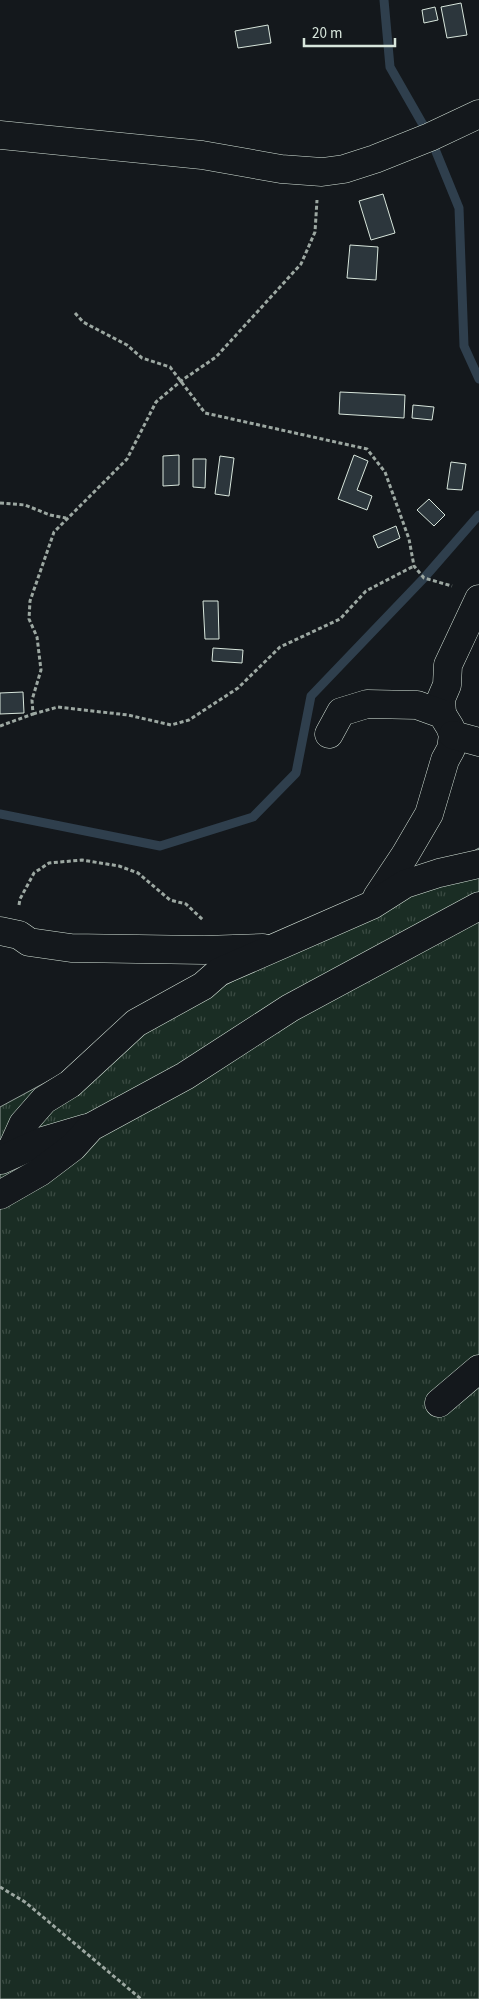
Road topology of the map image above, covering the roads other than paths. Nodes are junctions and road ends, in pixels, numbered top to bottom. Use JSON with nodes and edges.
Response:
{"nodes":[{"id":1,"x":479,"y":114,"type":"edge"},
{"id":2,"x":0,"y":135,"type":"edge"},
{"id":3,"x":470,"y":594,"type":"edge"},
{"id":4,"x":447,"y":724,"type":"junction"},
{"id":5,"x":329,"y":734,"type":"dead end"},
{"id":6,"x":479,"y":742,"type":"edge"},
{"id":7,"x":479,"y":864,"type":"edge"},
{"id":8,"x":372,"y":904,"type":"junction"},
{"id":9,"x":479,"y":906,"type":"edge"},
{"id":10,"x":10,"y":933,"type":"edge"},
{"id":11,"x":274,"y":948,"type":"junction"},
{"id":12,"x":91,"y":1127,"type":"junction"},
{"id":13,"x":3,"y":1156,"type":"edge"},
{"id":14,"x":0,"y":1195,"type":"edge"},
{"id":15,"x":479,"y":1369,"type":"edge"},
{"id":16,"x":438,"y":1403,"type":"dead end"}],
"edges":[{"from":1,"to":2,"type":"street"},
{"from":3,"to":4,"type":"street"},
{"from":4,"to":5,"type":"street"},
{"from":4,"to":6,"type":"street"},
{"from":4,"to":8,"type":"street"},
{"from":7,"to":8,"type":"street"},
{"from":8,"to":11,"type":"street"},
{"from":9,"to":12,"type":"street"},
{"from":10,"to":11,"type":"street"},
{"from":11,"to":13,"type":"street"},
{"from":12,"to":13,"type":"street"},
{"from":12,"to":14,"type":"street"},
{"from":15,"to":16,"type":"street"}]}
